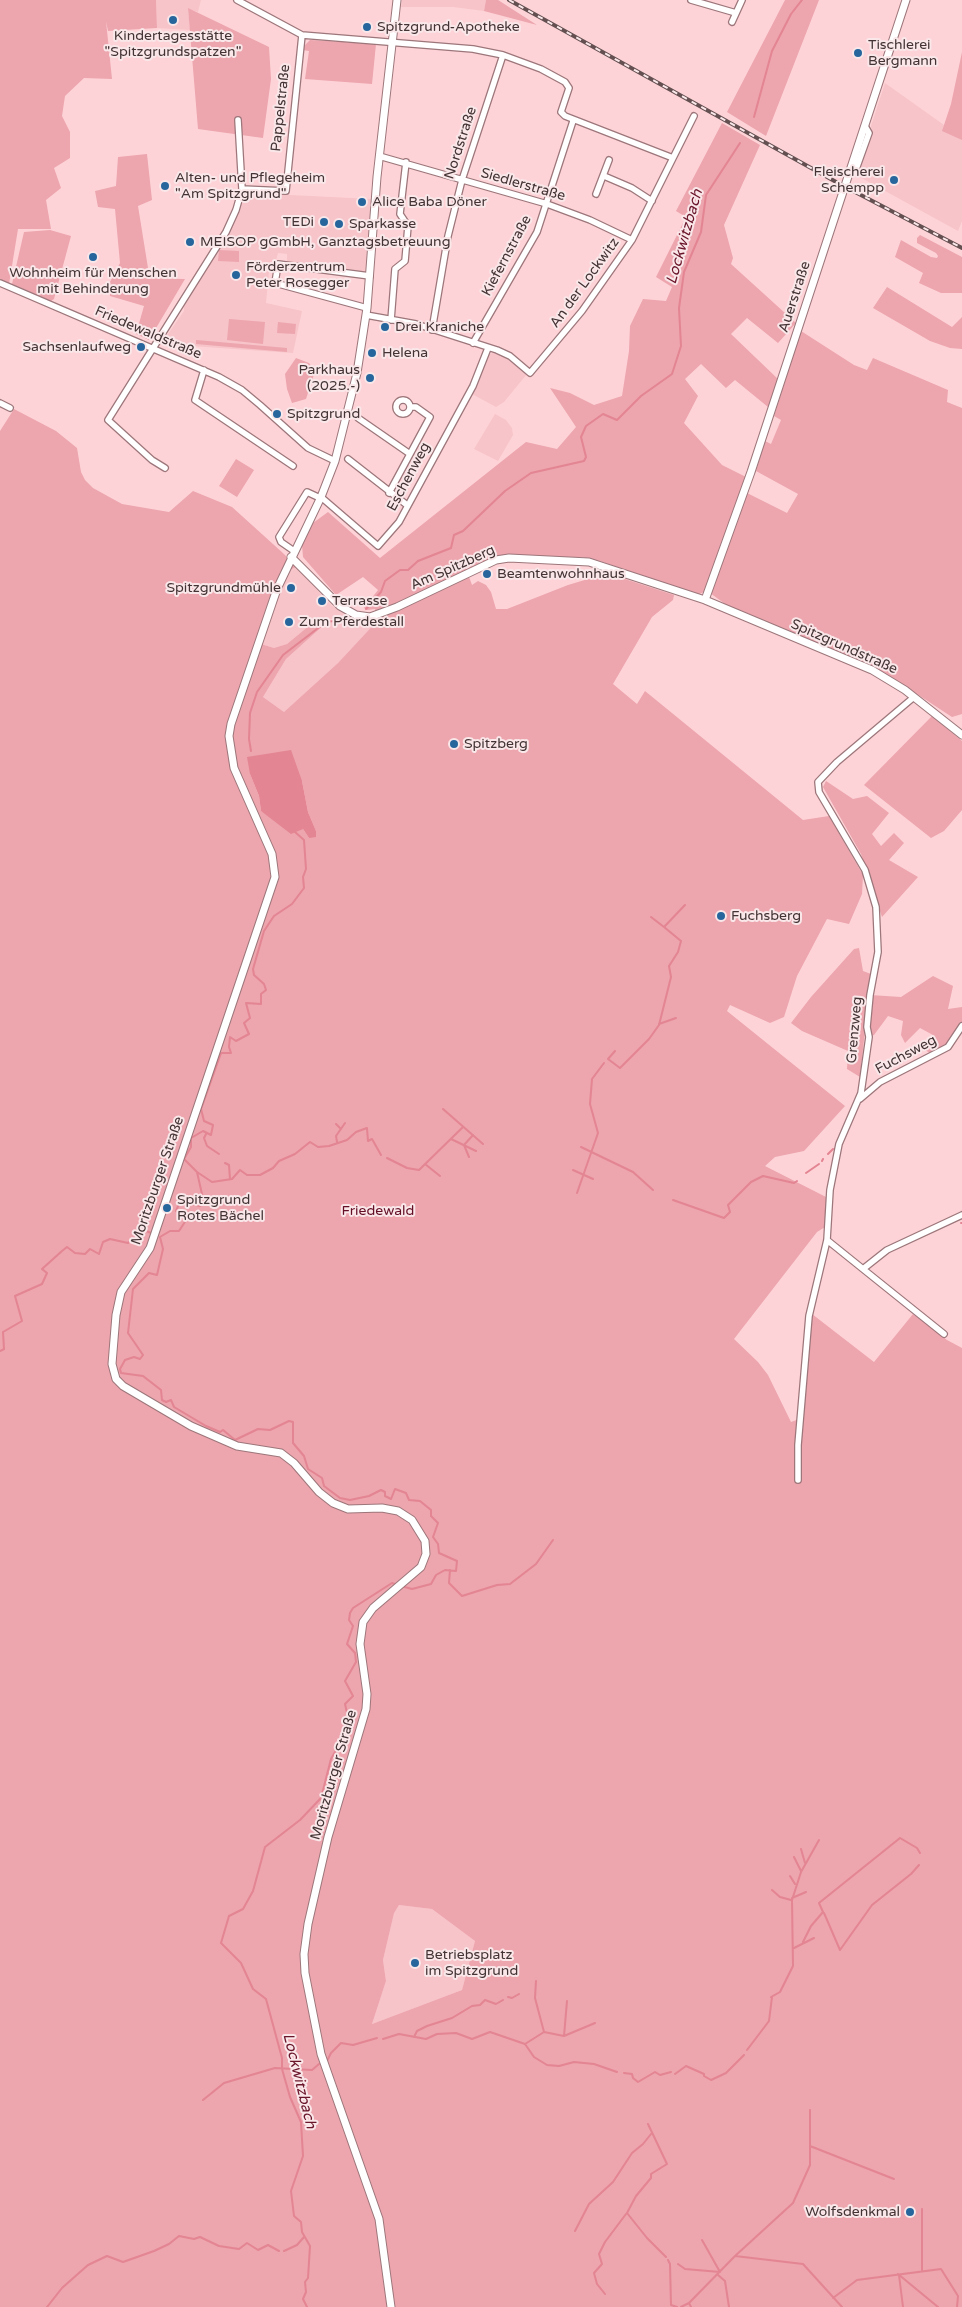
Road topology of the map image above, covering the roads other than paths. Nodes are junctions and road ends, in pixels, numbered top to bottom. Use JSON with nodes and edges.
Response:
{"nodes":[{"id":1,"x":238,"y":0,"type":"edge"},
{"id":2,"x":397,"y":0,"type":"edge"},
{"id":3,"x":691,"y":0,"type":"edge"},
{"id":4,"x":742,"y":0,"type":"edge"},
{"id":5,"x":906,"y":0,"type":"edge"},
{"id":6,"x":736,"y":13,"type":"junction"},
{"id":7,"x":732,"y":22,"type":"dead end"},
{"id":8,"x":302,"y":35,"type":"junction"},
{"id":9,"x":391,"y":42,"type":"junction"},
{"id":10,"x":503,"y":55,"type":"junction"},
{"id":11,"x":694,"y":116,"type":"dead end"},
{"id":12,"x":238,"y":120,"type":"dead end"},
{"id":13,"x":574,"y":121,"type":"junction"},
{"id":14,"x":865,"y":126,"type":"junction"},
{"id":15,"x":379,"y":156,"type":"junction"},
{"id":16,"x":673,"y":158,"type":"junction"},
{"id":17,"x":609,"y":160,"type":"dead end"},
{"id":18,"x":406,"y":162,"type":"junction"},
{"id":19,"x":855,"y":172,"type":"dead end"},
{"id":20,"x":604,"y":176,"type":"junction"},
{"id":21,"x":462,"y":180,"type":"junction"},
{"id":22,"x":242,"y":189,"type":"junction"},
{"id":23,"x":596,"y":194,"type":"dead end"},
{"id":24,"x":652,"y":201,"type":"junction"},
{"id":25,"x":547,"y":204,"type":"junction"},
{"id":26,"x":632,"y":240,"type":"junction"},
{"id":27,"x":370,"y":276,"type":"junction"},
{"id":28,"x":0,"y":283,"type":"edge"},
{"id":29,"x":366,"y":312,"type":"junction"},
{"id":30,"x":391,"y":320,"type":"junction"},
{"id":31,"x":432,"y":330,"type":"junction"},
{"id":32,"x":474,"y":343,"type":"junction"},
{"id":33,"x":152,"y":348,"type":"junction"},
{"id":34,"x":488,"y":348,"type":"junction"},
{"id":35,"x":204,"y":370,"type":"junction"},
{"id":36,"x":0,"y":403,"type":"edge"},
{"id":37,"x":410,"y":407,"type":"dead end"},
{"id":38,"x":10,"y":408,"type":"dead end"},
{"id":39,"x":358,"y":418,"type":"dead end"},
{"id":40,"x":410,"y":454,"type":"junction"},
{"id":41,"x":348,"y":459,"type":"dead end"},
{"id":42,"x":335,"y":461,"type":"junction"},
{"id":43,"x":293,"y":466,"type":"dead end"},
{"id":44,"x":165,"y":468,"type":"dead end"},
{"id":45,"x":389,"y":493,"type":"junction"},
{"id":46,"x":320,"y":498,"type":"junction"},
{"id":47,"x":407,"y":505,"type":"junction"},
{"id":48,"x":292,"y":554,"type":"junction"},
{"id":49,"x":705,"y":600,"type":"junction"},
{"id":50,"x":914,"y":697,"type":"junction"},
{"id":51,"x":962,"y":735,"type":"edge"},
{"id":52,"x":962,"y":1026,"type":"edge"},
{"id":53,"x":858,"y":1102,"type":"junction"},
{"id":54,"x":962,"y":1215,"type":"edge"},
{"id":55,"x":827,"y":1240,"type":"junction"},
{"id":56,"x":863,"y":1269,"type":"junction"},
{"id":57,"x":944,"y":1334,"type":"dead end"},
{"id":58,"x":798,"y":1480,"type":"dead end"},
{"id":59,"x":391,"y":2307,"type":"edge"}],
"edges":[{"from":1,"to":8,"type":"street"},
{"from":2,"to":9,"type":"street","name":"Moritzburger Straße"},
{"from":3,"to":6,"type":"street"},
{"from":4,"to":6,"type":"street"},
{"from":5,"to":14,"type":"street","name":"Auerstraße"},
{"from":6,"to":7,"type":"street"},
{"from":8,"to":9,"type":"street"},
{"from":8,"to":22,"type":"street","name":"Pappelstraße"},
{"from":9,"to":10,"type":"street"},
{"from":9,"to":15,"type":"street","name":"Moritzburger Straße"},
{"from":10,"to":13,"type":"street"},
{"from":10,"to":21,"type":"street","name":"Nordstraße"},
{"from":11,"to":16,"type":"street","name":"An der Lockwitz"},
{"from":12,"to":22,"type":"street"},
{"from":13,"to":16,"type":"street"},
{"from":13,"to":25,"type":"street","name":"Kiefernstraße"},
{"from":14,"to":19,"type":"street"},
{"from":14,"to":49,"type":"street","name":"Auerstraße"},
{"from":15,"to":18,"type":"street","name":"Siedlerstraße"},
{"from":15,"to":27,"type":"street","name":"Moritzburger Straße"},
{"from":16,"to":24,"type":"street","name":"An der Lockwitz"},
{"from":17,"to":20,"type":"street"},
{"from":18,"to":21,"type":"street","name":"Siedlerstraße"},
{"from":18,"to":30,"type":"street"},
{"from":20,"to":23,"type":"street"},
{"from":20,"to":24,"type":"street"},
{"from":21,"to":25,"type":"street","name":"Siedlerstraße"},
{"from":21,"to":31,"type":"street","name":"Nordstraße"},
{"from":22,"to":33,"type":"street"},
{"from":24,"to":26,"type":"street","name":"An der Lockwitz"},
{"from":25,"to":26,"type":"street","name":"Siedlerstraße"},
{"from":25,"to":32,"type":"street","name":"Kiefernstraße"},
{"from":26,"to":34,"type":"street","name":"An der Lockwitz"},
{"from":27,"to":29,"type":"street","name":"Moritzburger Straße"},
{"from":27,"to":29,"type":"street"},
{"from":28,"to":33,"type":"street","name":"Friedewaldstraße"},
{"from":29,"to":30,"type":"street"},
{"from":29,"to":42,"type":"street","name":"Moritzburger Straße"},
{"from":30,"to":31,"type":"street"},
{"from":31,"to":32,"type":"street"},
{"from":32,"to":34,"type":"street"},
{"from":33,"to":35,"type":"street","name":"Friedewaldstraße"},
{"from":33,"to":44,"type":"street"},
{"from":34,"to":47,"type":"street","name":"Eschenweg"},
{"from":35,"to":42,"type":"street","name":"Friedewaldstraße"},
{"from":35,"to":43,"type":"street","name":"Friedewaldstraße"},
{"from":36,"to":38,"type":"street"},
{"from":37,"to":40,"type":"street"},
{"from":39,"to":40,"type":"street"},
{"from":40,"to":45,"type":"street"},
{"from":41,"to":45,"type":"street"},
{"from":42,"to":46,"type":"street","name":"Moritzburger Straße"},
{"from":45,"to":47,"type":"street"},
{"from":46,"to":47,"type":"street","name":"Eschenweg"},
{"from":46,"to":48,"type":"street","name":"Moritzburger Straße"},
{"from":46,"to":48,"type":"street"},
{"from":48,"to":49,"type":"street","name":"Am Spitzberg"},
{"from":48,"to":59,"type":"street","name":"Moritzburger Straße"},
{"from":49,"to":50,"type":"street","name":"Spitzgrundstraße"},
{"from":50,"to":51,"type":"street","name":"Spitzgrundstraße"},
{"from":50,"to":53,"type":"street","name":"Grenzweg"},
{"from":52,"to":53,"type":"street","name":"Fuchsweg"},
{"from":53,"to":55,"type":"street","name":"Grenzweg"},
{"from":54,"to":56,"type":"street"},
{"from":55,"to":56,"type":"street"},
{"from":55,"to":58,"type":"street","name":"Grenzweg"},
{"from":56,"to":57,"type":"street"}]}
